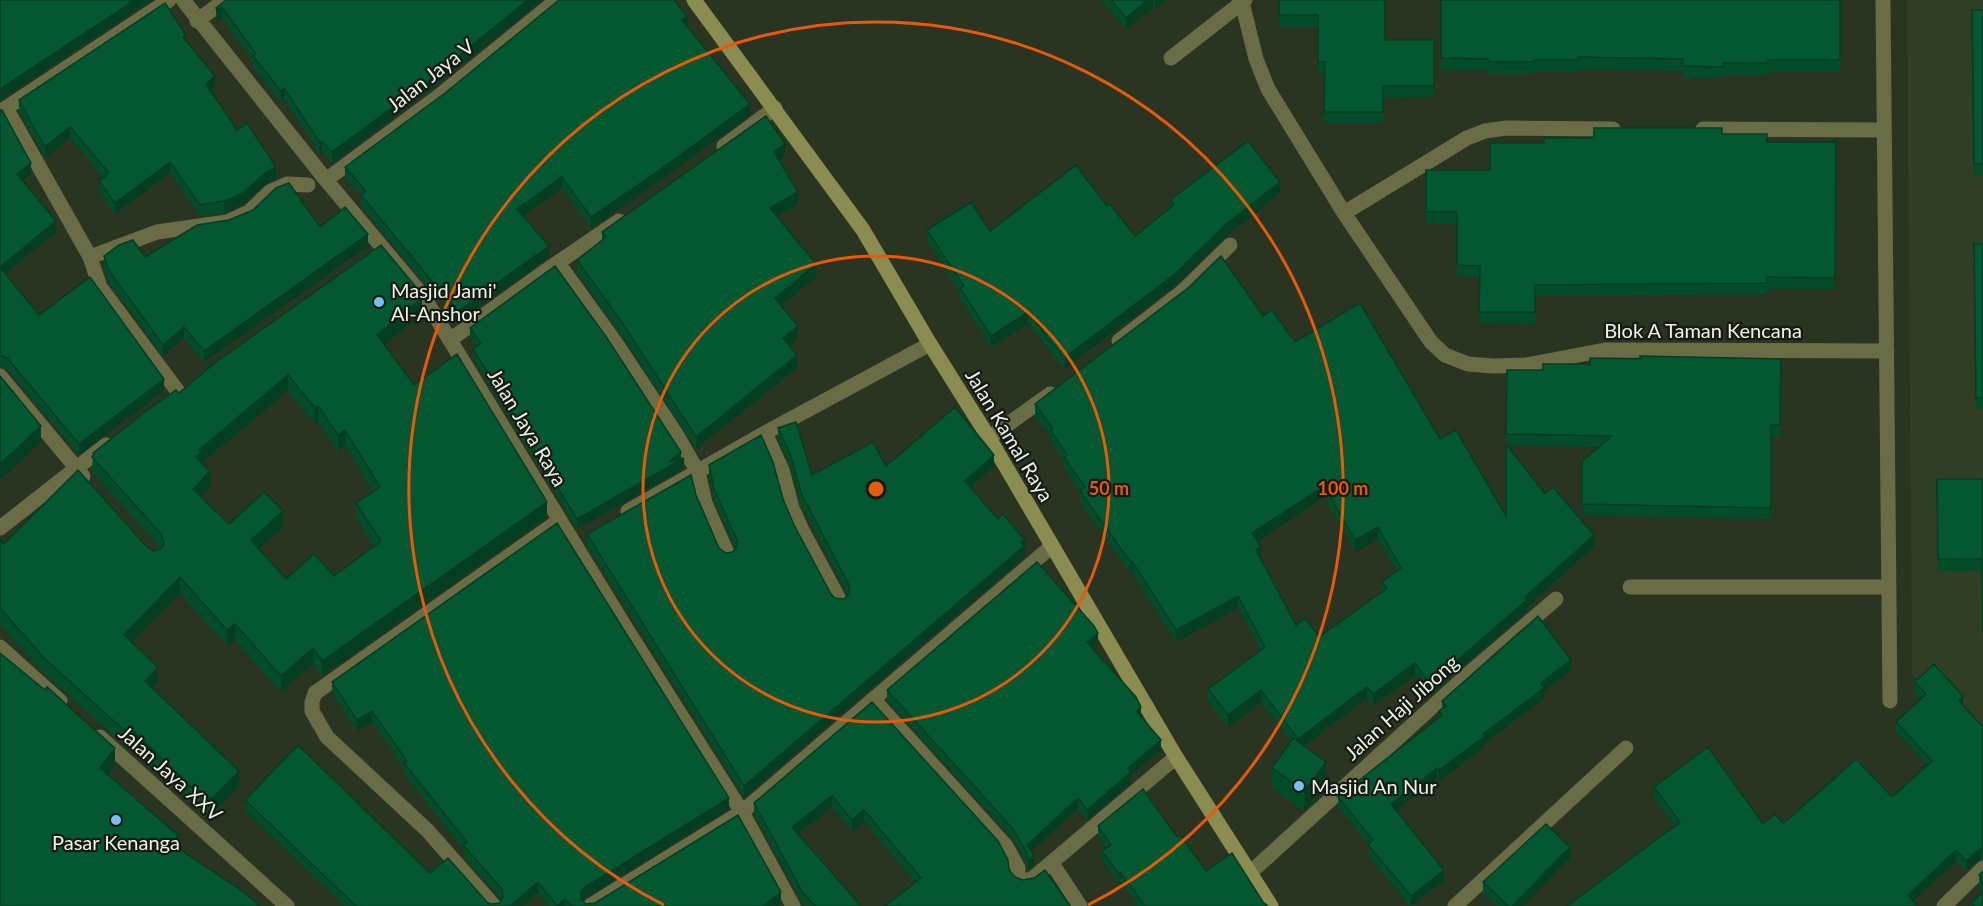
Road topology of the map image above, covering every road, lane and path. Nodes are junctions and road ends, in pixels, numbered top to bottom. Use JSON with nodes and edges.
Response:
{"nodes":[{"id":1,"x":169,"y":0,"type":"edge"},
{"id":2,"x":183,"y":0,"type":"edge"},
{"id":3,"x":225,"y":0,"type":"edge"},
{"id":4,"x":557,"y":0,"type":"edge"},
{"id":5,"x":694,"y":0,"type":"edge"},
{"id":6,"x":1883,"y":0,"type":"edge"},
{"id":7,"x":1243,"y":1,"type":"edge"},
{"id":8,"x":197,"y":21,"type":"junction"},
{"id":9,"x":1171,"y":58,"type":"dead end"},
{"id":10,"x":775,"y":108,"type":"junction"},
{"id":11,"x":3,"y":110,"type":"edge"},
{"id":12,"x":1624,"y":129,"type":"edge"},
{"id":13,"x":1683,"y":129,"type":"edge"},
{"id":14,"x":1884,"y":130,"type":"junction"},
{"id":15,"x":712,"y":155,"type":"edge"},
{"id":16,"x":326,"y":180,"type":"junction"},
{"id":17,"x":308,"y":185,"type":"dead end"},
{"id":18,"x":631,"y":213,"type":"edge"},
{"id":19,"x":1344,"y":213,"type":"junction"},
{"id":20,"x":1230,"y":245,"type":"dead end"},
{"id":21,"x":90,"y":257,"type":"junction"},
{"id":22,"x":558,"y":263,"type":"junction"},
{"id":23,"x":450,"y":340,"type":"junction"},
{"id":24,"x":930,"y":344,"type":"junction"},
{"id":25,"x":1111,"y":347,"type":"edge"},
{"id":26,"x":1887,"y":351,"type":"junction"},
{"id":27,"x":0,"y":376,"type":"edge"},
{"id":28,"x":1066,"y":381,"type":"edge"},
{"id":29,"x":178,"y":393,"type":"edge"},
{"id":30,"x":765,"y":433,"type":"junction"},
{"id":31,"x":121,"y":434,"type":"edge"},
{"id":32,"x":989,"y":438,"type":"junction"},
{"id":33,"x":76,"y":469,"type":"junction"},
{"id":34,"x":698,"y":472,"type":"junction"},
{"id":35,"x":92,"y":486,"type":"edge"},
{"id":36,"x":560,"y":520,"type":"junction"},
{"id":37,"x":612,"y":520,"type":"edge"},
{"id":38,"x":0,"y":528,"type":"edge"},
{"id":39,"x":1052,"y":546,"type":"junction"},
{"id":40,"x":728,"y":555,"type":"edge"},
{"id":41,"x":1889,"y":586,"type":"junction"},
{"id":42,"x":1629,"y":587,"type":"dead end"},
{"id":43,"x":1556,"y":599,"type":"dead end"},
{"id":44,"x":840,"y":601,"type":"edge"},
{"id":45,"x":0,"y":647,"type":"edge"},
{"id":46,"x":874,"y":700,"type":"junction"},
{"id":47,"x":1890,"y":701,"type":"dead end"},
{"id":48,"x":70,"y":710,"type":"edge"},
{"id":49,"x":87,"y":725,"type":"edge"},
{"id":50,"x":1626,"y":748,"type":"dead end"},
{"id":51,"x":1176,"y":757,"type":"junction"},
{"id":52,"x":742,"y":812,"type":"junction"},
{"id":53,"x":1052,"y":863,"type":"junction"},
{"id":54,"x":1983,"y":868,"type":"edge"},
{"id":55,"x":1250,"y":873,"type":"junction"},
{"id":56,"x":287,"y":906,"type":"edge"},
{"id":57,"x":495,"y":906,"type":"edge"},
{"id":58,"x":590,"y":906,"type":"edge"},
{"id":59,"x":793,"y":906,"type":"edge"},
{"id":60,"x":1080,"y":906,"type":"edge"},
{"id":61,"x":1271,"y":906,"type":"edge"},
{"id":62,"x":1455,"y":906,"type":"edge"},
{"id":63,"x":1944,"y":906,"type":"edge"}],
"edges":[{"from":1,"to":11,"type":"street"},
{"from":2,"to":8,"type":"street","name":"Jalan Jaya Raya"},
{"from":3,"to":8,"type":"street"},
{"from":4,"to":16,"type":"street","name":"Jalan Jaya V"},
{"from":5,"to":10,"type":"main road","name":"Jalan Kamal Raya"},
{"from":6,"to":14,"type":"street"},
{"from":7,"to":9,"type":"street","name":"Blok A Taman Kencana"},
{"from":7,"to":19,"type":"street","name":"Blok A Taman Kencana"},
{"from":8,"to":16,"type":"street","name":"Jalan Jaya Raya"},
{"from":10,"to":15,"type":"street"},
{"from":10,"to":24,"type":"main road","name":"Jalan Kamal Raya"},
{"from":11,"to":21,"type":"street"},
{"from":12,"to":19,"type":"street"},
{"from":13,"to":14,"type":"street"},
{"from":14,"to":26,"type":"street"},
{"from":16,"to":23,"type":"street","name":"Jalan Jaya Raya"},
{"from":17,"to":21,"type":"street"},
{"from":18,"to":22,"type":"street"},
{"from":19,"to":26,"type":"street","name":"Blok A Taman Kencana"},
{"from":20,"to":25,"type":"street"},
{"from":21,"to":29,"type":"street"},
{"from":22,"to":23,"type":"street"},
{"from":22,"to":34,"type":"street"},
{"from":23,"to":36,"type":"street","name":"Jalan Jaya Raya"},
{"from":24,"to":30,"type":"street"},
{"from":24,"to":32,"type":"main road","name":"Jalan Kamal Raya"},
{"from":26,"to":41,"type":"street"},
{"from":27,"to":33,"type":"street"},
{"from":28,"to":32,"type":"street"},
{"from":30,"to":34,"type":"street"},
{"from":30,"to":44,"type":"street"},
{"from":31,"to":33,"type":"street"},
{"from":32,"to":39,"type":"main road","name":"Jalan Kamal Raya"},
{"from":33,"to":35,"type":"street"},
{"from":33,"to":38,"type":"street"},
{"from":34,"to":37,"type":"street"},
{"from":34,"to":40,"type":"street"},
{"from":36,"to":52,"type":"street","name":"Jalan Jaya Raya"},
{"from":36,"to":57,"type":"street"},
{"from":39,"to":46,"type":"street"},
{"from":39,"to":51,"type":"main road","name":"Jalan Kamal Raya"},
{"from":41,"to":42,"type":"street"},
{"from":41,"to":47,"type":"street"},
{"from":43,"to":55,"type":"street","name":"Jalan Haji Jibong"},
{"from":45,"to":48,"type":"street"},
{"from":46,"to":52,"type":"street"},
{"from":46,"to":53,"type":"street"},
{"from":49,"to":56,"type":"street","name":"Jalan Jaya XXV"},
{"from":50,"to":62,"type":"street"},
{"from":51,"to":53,"type":"street"},
{"from":51,"to":55,"type":"main road","name":"Jalan Kamal Raya"},
{"from":52,"to":58,"type":"street"},
{"from":52,"to":59,"type":"street","name":"Jalan Jaya Raya"},
{"from":53,"to":60,"type":"street"},
{"from":54,"to":63,"type":"street"},
{"from":55,"to":61,"type":"main road","name":"Jalan Kamal Raya"}]}
